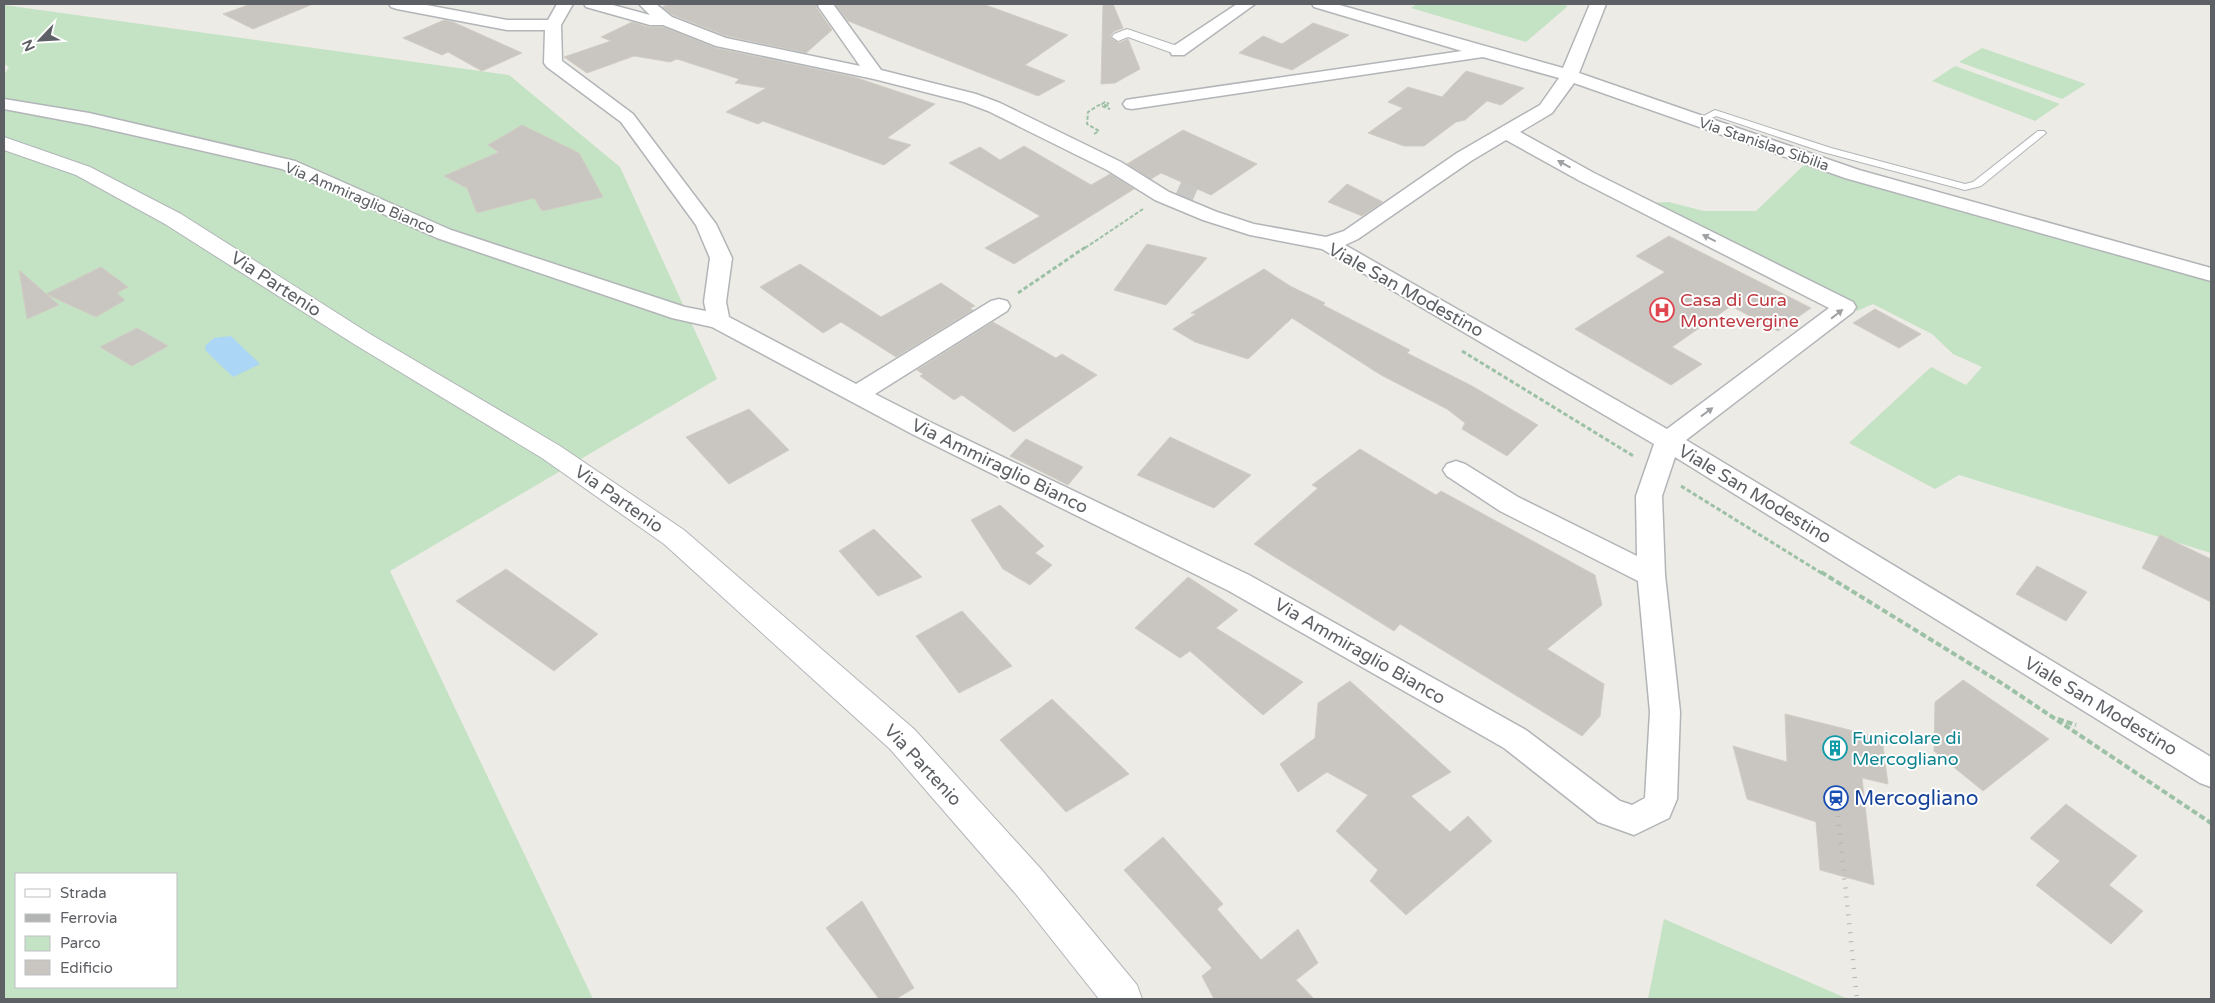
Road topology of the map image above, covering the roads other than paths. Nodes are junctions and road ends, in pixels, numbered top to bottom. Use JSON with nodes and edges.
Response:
{"nodes":[{"id":1,"x":397,"y":4,"type":"edge"},
{"id":2,"x":565,"y":4,"type":"edge"},
{"id":3,"x":592,"y":4,"type":"edge"},
{"id":4,"x":647,"y":4,"type":"edge"},
{"id":5,"x":1246,"y":4,"type":"edge"},
{"id":6,"x":1320,"y":4,"type":"edge"},
{"id":7,"x":1598,"y":4,"type":"edge"},
{"id":8,"x":828,"y":5,"type":"edge"},
{"id":9,"x":666,"y":20,"type":"junction"},
{"id":10,"x":553,"y":25,"type":"junction"},
{"id":11,"x":1118,"y":37,"type":"dead end"},
{"id":12,"x":1178,"y":50,"type":"joint"},
{"id":13,"x":1484,"y":52,"type":"junction"},
{"id":14,"x":875,"y":74,"type":"junction"},
{"id":15,"x":1568,"y":75,"type":"junction"},
{"id":16,"x":4,"y":104,"type":"edge"},
{"id":17,"x":1125,"y":104,"type":"dead end"},
{"id":18,"x":1700,"y":121,"type":"junction"},
{"id":19,"x":1506,"y":133,"type":"junction"},
{"id":20,"x":2041,"y":133,"type":"dead end"},
{"id":21,"x":4,"y":143,"type":"edge"},
{"id":22,"x":1179,"y":194,"type":"junction"},
{"id":23,"x":1290,"y":238,"type":"junction"},
{"id":24,"x":1328,"y":244,"type":"junction"},
{"id":25,"x":2211,"y":275,"type":"edge"},
{"id":26,"x":999,"y":306,"type":"road end"},
{"id":27,"x":717,"y":312,"type":"junction"},
{"id":28,"x":856,"y":394,"type":"junction"},
{"id":29,"x":1668,"y":441,"type":"junction"},
{"id":30,"x":1456,"y":470,"type":"dead end"},
{"id":31,"x":1652,"y":575,"type":"junction"},
{"id":32,"x":2211,"y":773,"type":"edge"},
{"id":33,"x":1123,"y":999,"type":"edge"}],
"edges":[{"from":1,"to":10,"type":"street"},
{"from":2,"to":10,"type":"street"},
{"from":3,"to":9,"type":"street"},
{"from":4,"to":9,"type":"street"},
{"from":5,"to":12,"type":"street"},
{"from":6,"to":13,"type":"street","name":"Via Stanislao Sibilia"},
{"from":7,"to":15,"type":"street"},
{"from":8,"to":14,"type":"street"},
{"from":9,"to":14,"type":"street"},
{"from":10,"to":27,"type":"street"},
{"from":11,"to":12,"type":"street"},
{"from":13,"to":15,"type":"street","name":"Via Stanislao Sibilia"},
{"from":13,"to":17,"type":"street"},
{"from":14,"to":22,"type":"street"},
{"from":15,"to":18,"type":"street","name":"Via Stanislao Sibilia"},
{"from":15,"to":19,"type":"street"},
{"from":16,"to":27,"type":"street","name":"Via Ammiraglio Bianco"},
{"from":18,"to":20,"type":"lane"},
{"from":18,"to":25,"type":"street","name":"Via Stanislao Sibilia"},
{"from":19,"to":24,"type":"street"},
{"from":29,"to":19,"type":"street","one_way":true},
{"from":21,"to":33,"type":"main road","name":"Via Partenio"},
{"from":22,"to":23,"type":"street"},
{"from":22,"to":23,"type":"street"},
{"from":23,"to":24,"type":"street","name":"Viale San Modestino"},
{"from":24,"to":29,"type":"street","name":"Viale San Modestino"},
{"from":26,"to":28,"type":"street"},
{"from":27,"to":28,"type":"street","name":"Via Ammiraglio Bianco"},
{"from":28,"to":31,"type":"street","name":"Via Ammiraglio Bianco"},
{"from":29,"to":31,"type":"street","name":"Via Ammiraglio Bianco"},
{"from":29,"to":32,"type":"street","name":"Viale San Modestino"},
{"from":30,"to":31,"type":"street"}]}
